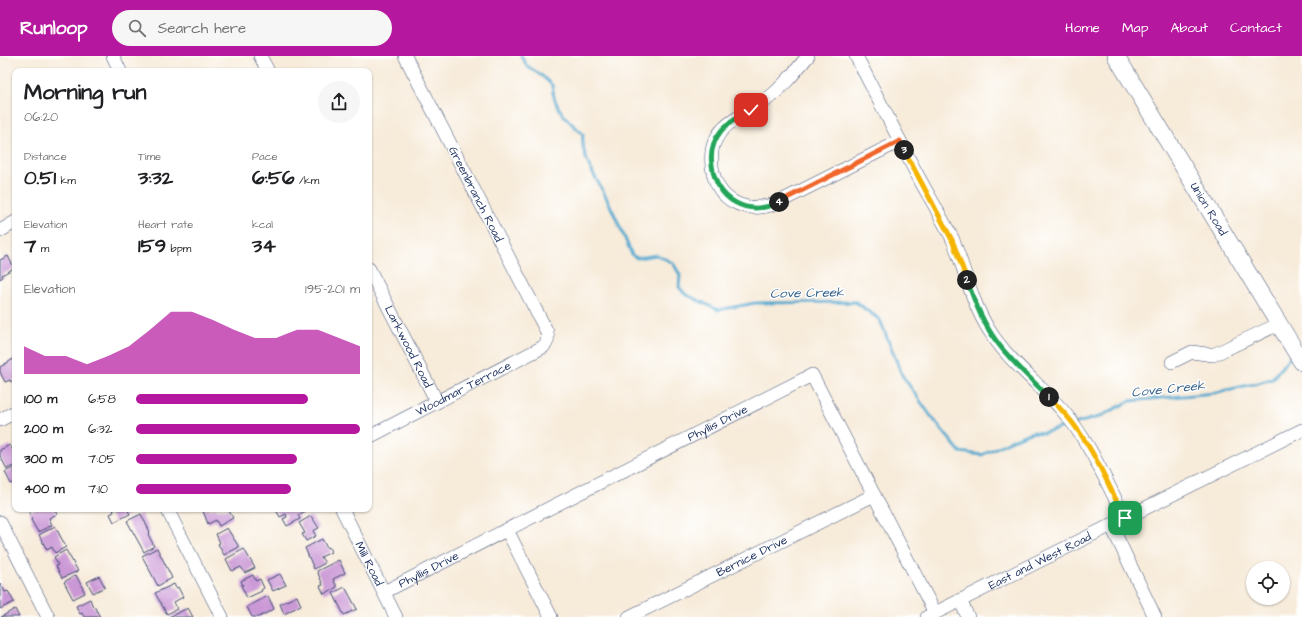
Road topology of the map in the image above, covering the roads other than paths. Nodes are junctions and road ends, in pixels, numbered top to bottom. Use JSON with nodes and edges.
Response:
{"nodes":[{"id":1,"x":113,"y":56,"type":"edge"},
{"id":2,"x":260,"y":56,"type":"edge"},
{"id":3,"x":405,"y":56,"type":"edge"},
{"id":4,"x":808,"y":56,"type":"edge"},
{"id":5,"x":856,"y":56,"type":"edge"},
{"id":6,"x":1116,"y":56,"type":"edge"},
{"id":7,"x":119,"y":68,"type":"edge"},
{"id":8,"x":266,"y":68,"type":"edge"},
{"id":9,"x":900,"y":141,"type":"junction"},
{"id":10,"x":12,"y":224,"type":"edge"},
{"id":11,"x":0,"y":231,"type":"edge"},
{"id":12,"x":372,"y":275,"type":"edge"},
{"id":13,"x":1279,"y":324,"type":"junction"},
{"id":14,"x":547,"y":332,"type":"joint"},
{"id":15,"x":1172,"y":362,"type":"dead end"},
{"id":16,"x":1302,"y":362,"type":"edge"},
{"id":17,"x":437,"y":402,"type":"junction"},
{"id":18,"x":12,"y":414,"type":"edge"},
{"id":19,"x":0,"y":420,"type":"edge"},
{"id":20,"x":1302,"y":430,"type":"edge"},
{"id":21,"x":372,"y":435,"type":"edge"},
{"id":22,"x":874,"y":495,"type":"junction"},
{"id":23,"x":169,"y":512,"type":"edge"},
{"id":24,"x":344,"y":512,"type":"edge"},
{"id":25,"x":1125,"y":518,"type":"junction"},
{"id":26,"x":0,"y":522,"type":"edge"},
{"id":27,"x":1111,"y":525,"type":"junction"},
{"id":28,"x":506,"y":530,"type":"junction"},
{"id":29,"x":384,"y":592,"type":"junction"},
{"id":30,"x":960,"y":600,"type":"junction"},
{"id":31,"x":931,"y":615,"type":"edge"},
{"id":32,"x":48,"y":617,"type":"edge"},
{"id":33,"x":222,"y":617,"type":"edge"},
{"id":34,"x":396,"y":617,"type":"edge"},
{"id":35,"x":551,"y":617,"type":"edge"},
{"id":36,"x":629,"y":617,"type":"edge"},
{"id":37,"x":968,"y":617,"type":"edge"},
{"id":38,"x":1155,"y":617,"type":"edge"}],
"edges":[{"from":1,"to":7,"type":"street"},
{"from":2,"to":8,"type":"street"},
{"from":3,"to":14,"type":"street","name":"Greenbranch Road"},
{"from":4,"to":9,"type":"street"},
{"from":5,"to":9,"type":"street"},
{"from":6,"to":13,"type":"main road","name":"Union Road"},
{"from":9,"to":25,"type":"street"},
{"from":10,"to":11,"type":"street"},
{"from":12,"to":17,"type":"street","name":"Larkwood Road"},
{"from":13,"to":15,"type":"street"},
{"from":13,"to":16,"type":"main road","name":"Union Road"},
{"from":14,"to":17,"type":"street","name":"Woodmar Terrace"},
{"from":17,"to":21,"type":"street","name":"Woodmar Terrace"},
{"from":18,"to":19,"type":"street"},
{"from":20,"to":25,"type":"street","name":"East and West Road"},
{"from":22,"to":28,"type":"street","name":"Phyllis Drive"},
{"from":22,"to":31,"type":"street","name":"Phyllis Drive"},
{"from":22,"to":36,"type":"street","name":"Bernice Drive"},
{"from":23,"to":33,"type":"street"},
{"from":24,"to":29,"type":"street","name":"Mill Road"},
{"from":25,"to":27,"type":"street","name":"East and West Road"},
{"from":26,"to":32,"type":"street"},
{"from":27,"to":30,"type":"street","name":"East and West Road"},
{"from":27,"to":38,"type":"street"},
{"from":28,"to":29,"type":"street","name":"Phyllis Drive"},
{"from":28,"to":35,"type":"street"},
{"from":29,"to":34,"type":"street","name":"Mill Road"},
{"from":30,"to":31,"type":"street","name":"East and West Road"},
{"from":30,"to":37,"type":"street"}]}
